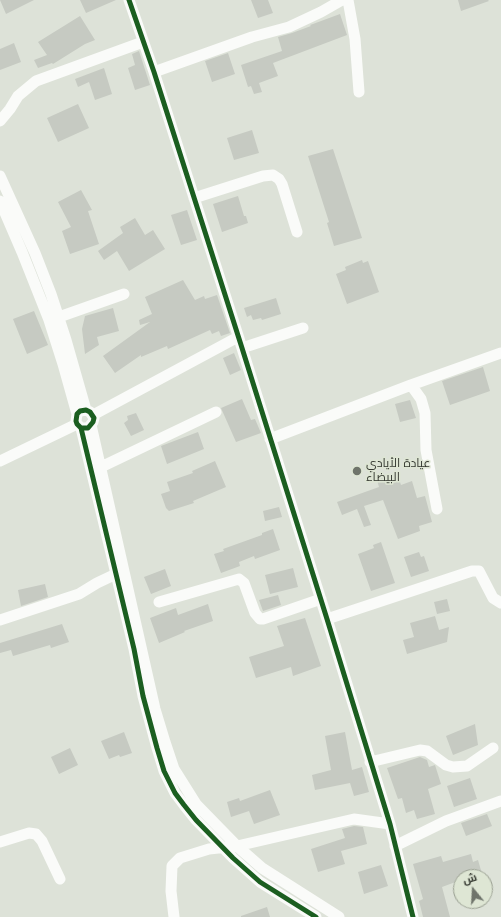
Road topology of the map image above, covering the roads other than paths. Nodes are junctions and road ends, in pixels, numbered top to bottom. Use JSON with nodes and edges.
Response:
{"nodes":[{"id":1,"x":129,"y":0,"type":"edge"},
{"id":2,"x":342,"y":0,"type":"edge"},
{"id":3,"x":348,"y":0,"type":"edge"},
{"id":4,"x":143,"y":42,"type":"junction"},
{"id":5,"x":154,"y":72,"type":"junction"},
{"id":6,"x":359,"y":92,"type":"dead end"},
{"id":7,"x":0,"y":121,"type":"edge"},
{"id":8,"x":0,"y":176,"type":"edge"},
{"id":9,"x":194,"y":198,"type":"junction"},
{"id":10,"x":1,"y":205,"type":"edge"},
{"id":11,"x":297,"y":232,"type":"dead end"},
{"id":12,"x":124,"y":294,"type":"dead end"},
{"id":13,"x":46,"y":296,"type":"junction"},
{"id":14,"x":59,"y":318,"type":"junction"},
{"id":15,"x":303,"y":328,"type":"dead end"},
{"id":16,"x":238,"y":337,"type":"junction"},
{"id":17,"x":242,"y":348,"type":"junction"},
{"id":18,"x":501,"y":353,"type":"edge"},
{"id":19,"x":411,"y":385,"type":"junction"},
{"id":20,"x":216,"y":412,"type":"dead end"},
{"id":21,"x":84,"y":419,"type":"junction"},
{"id":22,"x":270,"y":439,"type":"junction"},
{"id":23,"x":0,"y":461,"type":"edge"},
{"id":24,"x":101,"y":467,"type":"junction"},
{"id":25,"x":436,"y":509,"type":"dead end"},
{"id":26,"x":120,"y":573,"type":"junction"},
{"id":27,"x":321,"y":599,"type":"junction"},
{"id":28,"x":159,"y":602,"type":"dead end"},
{"id":29,"x":501,"y":603,"type":"edge"},
{"id":30,"x":0,"y":620,"type":"edge"},
{"id":31,"x":327,"y":620,"type":"junction"},
{"id":32,"x":493,"y":748,"type":"dead end"},
{"id":33,"x":370,"y":762,"type":"junction"},
{"id":34,"x":501,"y":800,"type":"edge"},
{"id":35,"x":390,"y":824,"type":"junction"},
{"id":36,"x":0,"y":842,"type":"edge"},
{"id":37,"x":237,"y":846,"type":"junction"},
{"id":38,"x":395,"y":846,"type":"junction"},
{"id":39,"x":222,"y":848,"type":"junction"},
{"id":40,"x":60,"y":879,"type":"dead end"},
{"id":41,"x":174,"y":917,"type":"edge"},
{"id":42,"x":316,"y":917,"type":"edge"},
{"id":43,"x":339,"y":917,"type":"edge"},
{"id":44,"x":413,"y":917,"type":"edge"}],
"edges":[{"from":1,"to":4,"type":"street"},
{"from":2,"to":5,"type":"street"},
{"from":3,"to":6,"type":"street"},
{"from":4,"to":5,"type":"street"},
{"from":4,"to":7,"type":"street"},
{"from":5,"to":9,"type":"street"},
{"from":8,"to":13,"type":"street"},
{"from":9,"to":11,"type":"street"},
{"from":9,"to":16,"type":"street"},
{"from":10,"to":13,"type":"street"},
{"from":12,"to":14,"type":"street"},
{"from":13,"to":14,"type":"street"},
{"from":13,"to":21,"type":"street"},
{"from":14,"to":21,"type":"street"},
{"from":15,"to":17,"type":"street"},
{"from":16,"to":17,"type":"street"},
{"from":16,"to":21,"type":"street"},
{"from":17,"to":22,"type":"street"},
{"from":18,"to":19,"type":"street"},
{"from":19,"to":22,"type":"street"},
{"from":19,"to":25,"type":"street"},
{"from":20,"to":24,"type":"street"},
{"from":21,"to":23,"type":"street"},
{"from":21,"to":24,"type":"street"},
{"from":21,"to":26,"type":"street"},
{"from":22,"to":27,"type":"street"},
{"from":24,"to":26,"type":"street"},
{"from":26,"to":30,"type":"street"},
{"from":26,"to":37,"type":"street"},
{"from":26,"to":39,"type":"street"},
{"from":27,"to":28,"type":"street"},
{"from":27,"to":31,"type":"street"},
{"from":29,"to":31,"type":"street"},
{"from":31,"to":33,"type":"street"},
{"from":32,"to":33,"type":"street"},
{"from":33,"to":35,"type":"street"},
{"from":34,"to":38,"type":"street"},
{"from":35,"to":37,"type":"street"},
{"from":35,"to":38,"type":"street"},
{"from":36,"to":40,"type":"street"},
{"from":37,"to":39,"type":"street"},
{"from":37,"to":43,"type":"street"},
{"from":38,"to":44,"type":"street"},
{"from":39,"to":41,"type":"street"},
{"from":39,"to":42,"type":"street"}]}
